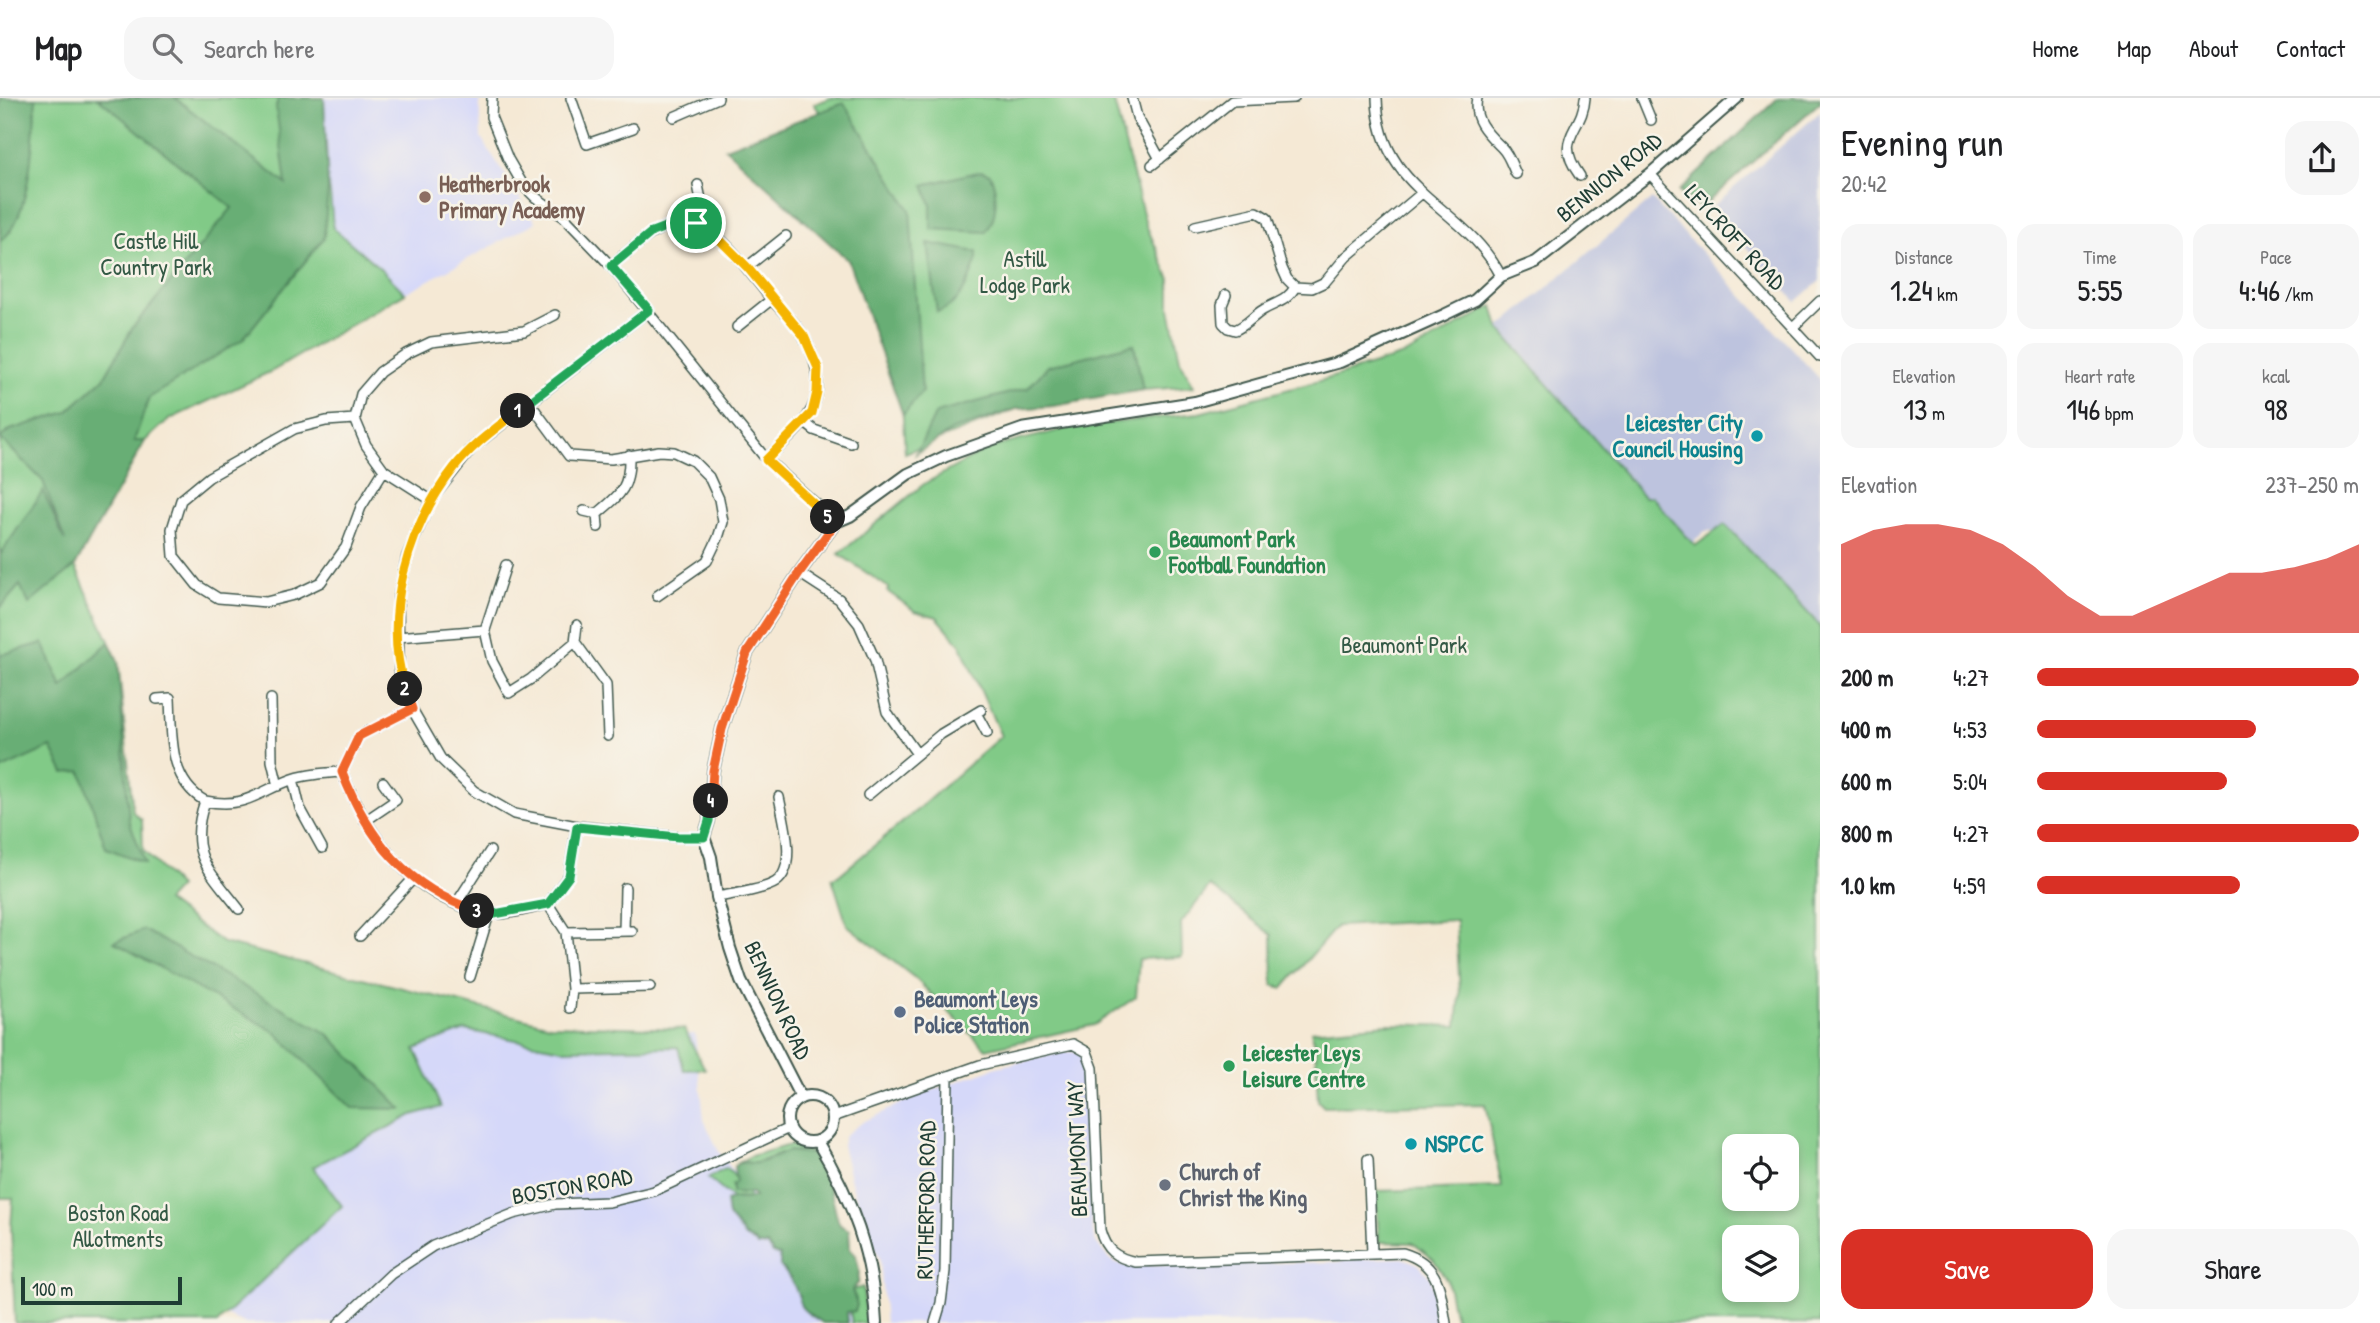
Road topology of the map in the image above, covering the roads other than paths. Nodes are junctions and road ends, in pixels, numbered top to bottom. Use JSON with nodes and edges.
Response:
{"nodes":[{"id":1,"x":492,"y":98,"type":"edge"},
{"id":2,"x":572,"y":98,"type":"edge"},
{"id":3,"x":718,"y":98,"type":"edge"},
{"id":4,"x":1132,"y":98,"type":"edge"},
{"id":5,"x":1294,"y":98,"type":"edge"},
{"id":6,"x":1377,"y":98,"type":"edge"},
{"id":7,"x":1477,"y":98,"type":"edge"},
{"id":8,"x":1585,"y":98,"type":"edge"},
{"id":9,"x":1642,"y":98,"type":"edge"},
{"id":10,"x":1737,"y":98,"type":"edge"},
{"id":11,"x":1231,"y":99,"type":"edge"},
{"id":12,"x":674,"y":117,"type":"dead end"},
{"id":13,"x":1651,"y":120,"type":"dead end"},
{"id":14,"x":633,"y":128,"type":"dead end"},
{"id":15,"x":1516,"y":174,"type":"dead end"},
{"id":16,"x":1650,"y":174,"type":"junction"},
{"id":17,"x":1580,"y":176,"type":"dead end"},
{"id":18,"x":698,"y":185,"type":"dead end"},
{"id":19,"x":1422,"y":193,"type":"junction"},
{"id":20,"x":696,"y":223,"type":"junction"},
{"id":21,"x":1195,"y":226,"type":"dead end"},
{"id":22,"x":786,"y":236,"type":"dead end"},
{"id":23,"x":611,"y":266,"type":"junction"},
{"id":24,"x":747,"y":267,"type":"junction"},
{"id":25,"x":1501,"y":276,"type":"junction"},
{"id":26,"x":1295,"y":287,"type":"junction"},
{"id":27,"x":1226,"y":295,"type":"dead end"},
{"id":28,"x":772,"y":299,"type":"junction"},
{"id":29,"x":1820,"y":302,"type":"edge"},
{"id":30,"x":649,"y":310,"type":"junction"},
{"id":31,"x":555,"y":315,"type":"dead end"},
{"id":32,"x":737,"y":327,"type":"dead end"},
{"id":33,"x":1792,"y":328,"type":"junction"},
{"id":34,"x":1820,"y":357,"type":"edge"},
{"id":35,"x":528,"y":402,"type":"junction"},
{"id":36,"x":355,"y":419,"type":"junction"},
{"id":37,"x":804,"y":422,"type":"junction"},
{"id":38,"x":851,"y":443,"type":"dead end"},
{"id":39,"x":629,"y":455,"type":"junction"},
{"id":40,"x":766,"y":460,"type":"junction"},
{"id":41,"x":384,"y":470,"type":"junction"},
{"id":42,"x":431,"y":500,"type":"junction"},
{"id":43,"x":584,"y":511,"type":"dead end"},
{"id":44,"x":597,"y":513,"type":"junction"},
{"id":45,"x":836,"y":522,"type":"junction"},
{"id":46,"x":598,"y":527,"type":"dead end"},
{"id":47,"x":506,"y":565,"type":"dead end"},
{"id":48,"x":799,"y":573,"type":"junction"},
{"id":49,"x":657,"y":596,"type":"dead end"},
{"id":50,"x":577,"y":625,"type":"dead end"},
{"id":51,"x":485,"y":630,"type":"junction"},
{"id":52,"x":397,"y":637,"type":"junction"},
{"id":53,"x":575,"y":642,"type":"junction"},
{"id":54,"x":157,"y":699,"type":"dead end"},
{"id":55,"x":271,"y":699,"type":"dead end"},
{"id":56,"x":412,"y":709,"type":"junction"},
{"id":57,"x":987,"y":733,"type":"dead end"},
{"id":58,"x":608,"y":736,"type":"dead end"},
{"id":59,"x":917,"y":754,"type":"junction"},
{"id":60,"x":342,"y":772,"type":"junction"},
{"id":61,"x":293,"y":779,"type":"junction"},
{"id":62,"x":383,"y":782,"type":"dead end"},
{"id":63,"x":278,"y":786,"type":"junction"},
{"id":64,"x":868,"y":796,"type":"dead end"},
{"id":65,"x":779,"y":797,"type":"dead end"},
{"id":66,"x":205,"y":801,"type":"junction"},
{"id":67,"x":365,"y":821,"type":"junction"},
{"id":68,"x":577,"y":827,"type":"junction"},
{"id":69,"x":704,"y":837,"type":"junction"},
{"id":70,"x":322,"y":848,"type":"dead end"},
{"id":71,"x":491,"y":851,"type":"dead end"},
{"id":72,"x":413,"y":879,"type":"junction"},
{"id":73,"x":625,"y":888,"type":"dead end"},
{"id":74,"x":717,"y":897,"type":"junction"},
{"id":75,"x":456,"y":904,"type":"junction"},
{"id":76,"x":548,"y":904,"type":"junction"},
{"id":77,"x":239,"y":909,"type":"dead end"},
{"id":78,"x":489,"y":915,"type":"junction"},
{"id":79,"x":566,"y":932,"type":"junction"},
{"id":80,"x":360,"y":936,"type":"dead end"},
{"id":81,"x":470,"y":977,"type":"dead end"},
{"id":82,"x":650,"y":987,"type":"dead end"},
{"id":83,"x":572,"y":989,"type":"junction"},
{"id":84,"x":570,"y":1008,"type":"dead end"},
{"id":85,"x":947,"y":1076,"type":"junction"},
{"id":86,"x":801,"y":1098,"type":"junction"},
{"id":87,"x":833,"y":1117,"type":"junction"},
{"id":88,"x":789,"y":1128,"type":"junction"},
{"id":89,"x":817,"y":1141,"type":"junction"},
{"id":90,"x":1368,"y":1159,"type":"dead end"},
{"id":91,"x":1373,"y":1253,"type":"junction"},
{"id":92,"x":340,"y":1323,"type":"edge"},
{"id":93,"x":876,"y":1323,"type":"edge"},
{"id":94,"x":935,"y":1323,"type":"edge"},
{"id":95,"x":1446,"y":1323,"type":"edge"}],
"edges":[{"from":1,"to":23,"type":"street"},
{"from":2,"to":14,"type":"street"},
{"from":3,"to":12,"type":"street"},
{"from":4,"to":11,"type":"street"},
{"from":5,"to":11,"type":"street"},
{"from":6,"to":19,"type":"street"},
{"from":7,"to":15,"type":"street"},
{"from":8,"to":17,"type":"street"},
{"from":9,"to":13,"type":"street"},
{"from":10,"to":16,"type":"street","name":"BENNION ROAD"},
{"from":16,"to":25,"type":"street","name":"BENNION ROAD"},
{"from":16,"to":33,"type":"street","name":"LEYCROFT ROAD"},
{"from":18,"to":20,"type":"street"},
{"from":19,"to":25,"type":"street"},
{"from":19,"to":26,"type":"street"},
{"from":20,"to":23,"type":"street"},
{"from":20,"to":24,"type":"street"},
{"from":21,"to":26,"type":"street"},
{"from":22,"to":24,"type":"street"},
{"from":23,"to":30,"type":"street"},
{"from":24,"to":28,"type":"street"},
{"from":25,"to":45,"type":"street"},
{"from":26,"to":27,"type":"street"},
{"from":28,"to":32,"type":"street"},
{"from":28,"to":37,"type":"street"},
{"from":29,"to":33,"type":"street"},
{"from":30,"to":35,"type":"street"},
{"from":30,"to":40,"type":"street"},
{"from":31,"to":36,"type":"street"},
{"from":33,"to":34,"type":"street","name":"LEYCROFT ROAD"},
{"from":35,"to":39,"type":"street"},
{"from":35,"to":42,"type":"street"},
{"from":36,"to":41,"type":"street"},
{"from":36,"to":41,"type":"street"},
{"from":37,"to":38,"type":"street"},
{"from":37,"to":40,"type":"street"},
{"from":39,"to":44,"type":"street"},
{"from":39,"to":49,"type":"street"},
{"from":40,"to":45,"type":"street"},
{"from":41,"to":42,"type":"street"},
{"from":42,"to":52,"type":"street"},
{"from":43,"to":44,"type":"street"},
{"from":44,"to":46,"type":"street"},
{"from":45,"to":48,"type":"street"},
{"from":47,"to":51,"type":"street"},
{"from":48,"to":59,"type":"street"},
{"from":48,"to":69,"type":"street"},
{"from":50,"to":53,"type":"street"},
{"from":51,"to":52,"type":"street"},
{"from":51,"to":53,"type":"street"},
{"from":52,"to":56,"type":"street"},
{"from":53,"to":58,"type":"street"},
{"from":54,"to":66,"type":"street"},
{"from":55,"to":63,"type":"street"},
{"from":56,"to":60,"type":"street"},
{"from":56,"to":68,"type":"street"},
{"from":57,"to":59,"type":"street"},
{"from":59,"to":64,"type":"street"},
{"from":60,"to":61,"type":"street"},
{"from":60,"to":67,"type":"street"},
{"from":61,"to":63,"type":"street"},
{"from":61,"to":70,"type":"street"},
{"from":62,"to":67,"type":"street"},
{"from":63,"to":66,"type":"street"},
{"from":65,"to":74,"type":"street"},
{"from":66,"to":77,"type":"street"},
{"from":67,"to":72,"type":"street"},
{"from":68,"to":69,"type":"street"},
{"from":68,"to":76,"type":"street"},
{"from":69,"to":74,"type":"street","name":"BENNION ROAD"},
{"from":71,"to":75,"type":"street"},
{"from":72,"to":75,"type":"street"},
{"from":72,"to":80,"type":"street"},
{"from":73,"to":79,"type":"street"},
{"from":74,"to":86,"type":"street","name":"BENNION ROAD"},
{"from":75,"to":78,"type":"street"},
{"from":76,"to":78,"type":"street"},
{"from":76,"to":79,"type":"street"},
{"from":78,"to":81,"type":"street"},
{"from":79,"to":83,"type":"street"},
{"from":82,"to":83,"type":"street"},
{"from":83,"to":84,"type":"street"},
{"from":85,"to":87,"type":"street","name":"BEAUMONT WAY"},
{"from":85,"to":91,"type":"street","name":"BEAUMONT WAY"},
{"from":85,"to":94,"type":"street","name":"RUTHERFORD ROAD"},
{"from":86,"to":87,"type":"street"},
{"from":86,"to":88,"type":"street"},
{"from":87,"to":89,"type":"street"},
{"from":88,"to":89,"type":"street"},
{"from":88,"to":92,"type":"street","name":"BOSTON ROAD"},
{"from":89,"to":93,"type":"street"},
{"from":90,"to":91,"type":"street"},
{"from":91,"to":95,"type":"street","name":"BEAUMONT WAY"}]}
